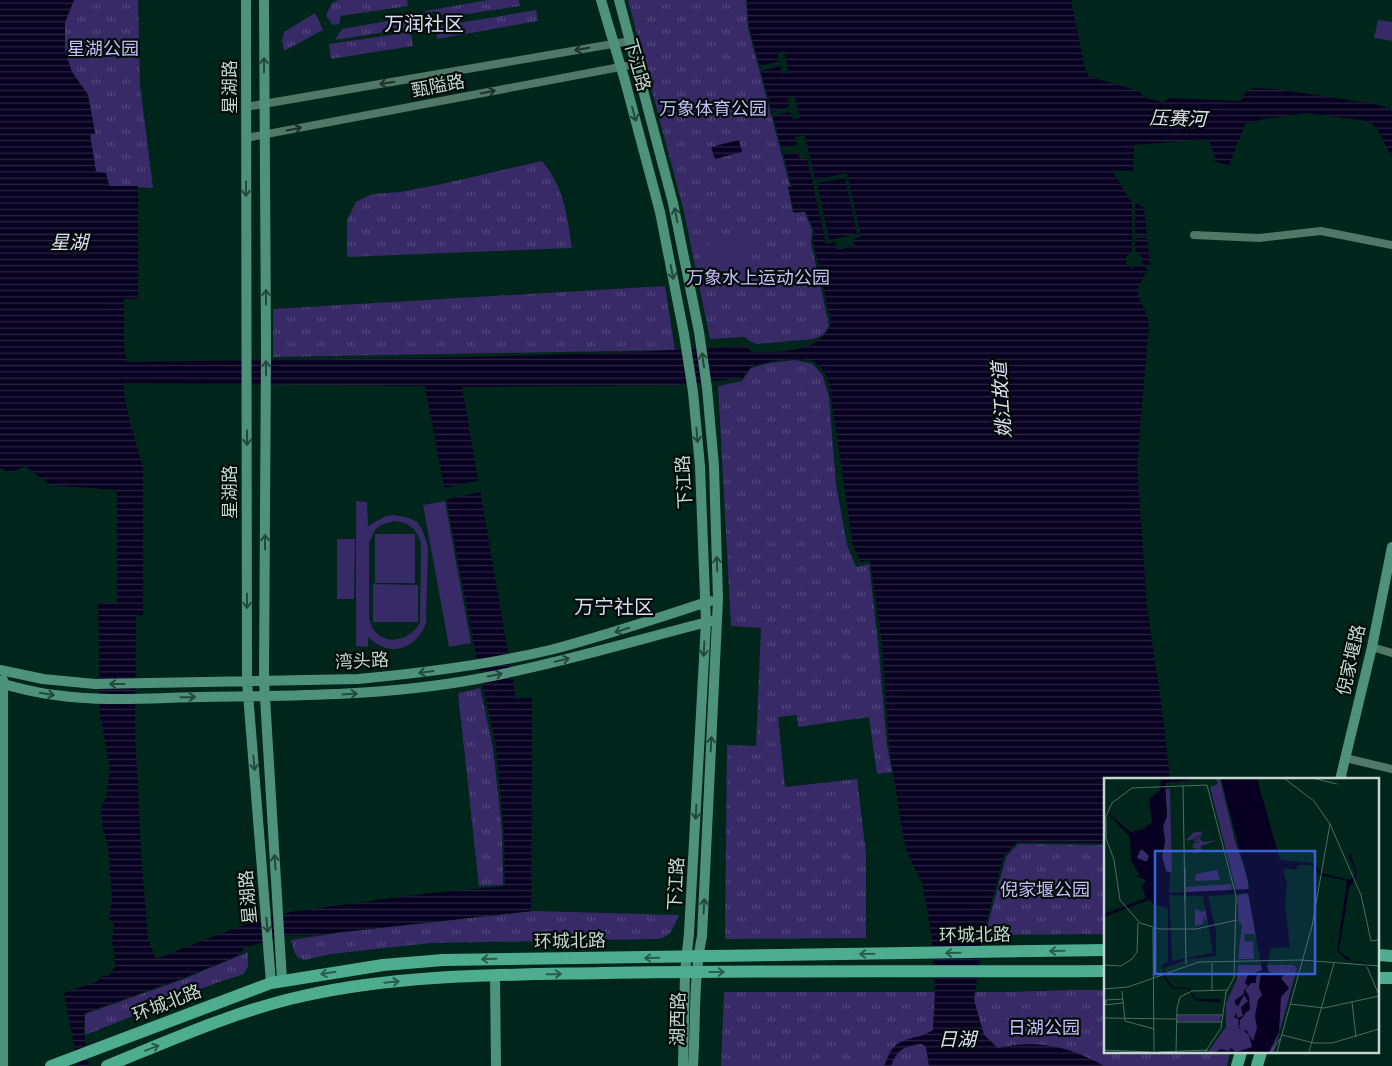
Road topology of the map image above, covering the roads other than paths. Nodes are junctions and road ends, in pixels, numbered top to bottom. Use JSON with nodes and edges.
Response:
{"nodes":[{"id":1,"x":246,"y":0,"type":"edge"},
{"id":2,"x":264,"y":0,"type":"edge"},
{"id":3,"x":602,"y":0,"type":"edge"},
{"id":4,"x":619,"y":0,"type":"edge"},
{"id":5,"x":630,"y":41,"type":"junction"},
{"id":6,"x":614,"y":44,"type":"junction"},
{"id":7,"x":636,"y":64,"type":"junction"},
{"id":8,"x":621,"y":67,"type":"junction"},
{"id":9,"x":264,"y":104,"type":"junction"},
{"id":10,"x":246,"y":107,"type":"junction"},
{"id":11,"x":265,"y":134,"type":"junction"},
{"id":12,"x":246,"y":138,"type":"junction"},
{"id":13,"x":265,"y":170,"type":"junction"},
{"id":14,"x":246,"y":171,"type":"junction"},
{"id":15,"x":1194,"y":235,"type":"dead end"},
{"id":16,"x":1392,"y":245,"type":"edge"},
{"id":17,"x":1392,"y":547,"type":"edge"},
{"id":18,"x":718,"y":599,"type":"junction"},
{"id":19,"x":705,"y":603,"type":"junction"},
{"id":20,"x":717,"y":620,"type":"junction"},
{"id":21,"x":706,"y":622,"type":"junction"},
{"id":22,"x":1372,"y":647,"type":"junction"},
{"id":23,"x":1392,"y":653,"type":"edge"},
{"id":24,"x":3,"y":670,"type":"edge"},
{"id":25,"x":703,"y":671,"type":"junction"},
{"id":26,"x":714,"y":678,"type":"junction"},
{"id":27,"x":247,"y":681,"type":"junction"},
{"id":28,"x":264,"y":681,"type":"junction"},
{"id":29,"x":1,"y":684,"type":"edge"},
{"id":30,"x":248,"y":698,"type":"junction"},
{"id":31,"x":264,"y":698,"type":"junction"},
{"id":32,"x":1345,"y":758,"type":"junction"},
{"id":33,"x":1392,"y":769,"type":"edge"},
{"id":34,"x":1340,"y":778,"type":"edge"},
{"id":35,"x":1104,"y":950,"type":"edge"},
{"id":36,"x":692,"y":958,"type":"junction"},
{"id":37,"x":1104,"y":971,"type":"edge"},
{"id":38,"x":691,"y":972,"type":"junction"},
{"id":39,"x":495,"y":976,"type":"junction"},
{"id":40,"x":277,"y":982,"type":"junction"},
{"id":41,"x":3,"y":1066,"type":"edge"},
{"id":42,"x":51,"y":1066,"type":"edge"},
{"id":43,"x":107,"y":1066,"type":"edge"},
{"id":44,"x":496,"y":1066,"type":"edge"},
{"id":45,"x":683,"y":1066,"type":"edge"},
{"id":46,"x":693,"y":1066,"type":"edge"}],
"edges":[{"from":1,"to":10,"type":"main road","name":"星湖路"},
{"from":9,"to":2,"type":"main road","name":"星湖路","one_way":true},
{"from":3,"to":6,"type":"main road","name":"下江路"},
{"from":4,"to":5,"type":"main road","name":"下江路"},
{"from":5,"to":6,"type":"street","name":"甄隘路"},
{"from":5,"to":7,"type":"main road","name":"下江路"},
{"from":6,"to":8,"type":"main road","name":"下江路"},
{"from":6,"to":9,"type":"street","name":"甄隘路","one_way":true},
{"from":7,"to":8,"type":"street","name":"甄隘路"},
{"from":18,"to":7,"type":"main road","name":"下江路","one_way":true},
{"from":11,"to":8,"type":"street","name":"甄隘路","one_way":true},
{"from":8,"to":19,"type":"main road","name":"下江路","one_way":true},
{"from":9,"to":10,"type":"street","name":"甄隘路"},
{"from":9,"to":11,"type":"main road","name":"星湖路"},
{"from":10,"to":12,"type":"main road","name":"星湖路"},
{"from":11,"to":12,"type":"street","name":"甄隘路"},
{"from":11,"to":13,"type":"main road","name":"星湖路"},
{"from":12,"to":14,"type":"main road","name":"星湖路"},
{"from":13,"to":14,"type":"main road"},
{"from":28,"to":13,"type":"main road","name":"星湖路","one_way":true},
{"from":14,"to":27,"type":"main road","name":"星湖路","one_way":true},
{"from":15,"to":16,"type":"street"},
{"from":17,"to":22,"type":"main road","name":"倪家堰路"},
{"from":18,"to":19,"type":"main road","name":"湾头路"},
{"from":18,"to":20,"type":"main road","name":"下江路"},
{"from":19,"to":21,"type":"main road","name":"下江路"},
{"from":19,"to":28,"type":"main road","name":"湾头路","one_way":true},
{"from":20,"to":21,"type":"main road","name":"湾头路"},
{"from":20,"to":26,"type":"main road","name":"下江路"},
{"from":21,"to":25,"type":"main road","name":"下江路","one_way":true},
{"from":31,"to":21,"type":"main road","name":"湾头路","one_way":true},
{"from":22,"to":23,"type":"street"},
{"from":22,"to":32,"type":"main road","name":"倪家堰路"},
{"from":27,"to":24,"type":"main road","name":"湾头路","one_way":true},
{"from":24,"to":29,"type":"main road"},
{"from":25,"to":26,"type":"main road"},
{"from":25,"to":36,"type":"main road","name":"下江路","one_way":true},
{"from":36,"to":26,"type":"main road","name":"下江路","one_way":true},
{"from":27,"to":28,"type":"main road","name":"湾头路"},
{"from":27,"to":30,"type":"main road","name":"星湖路"},
{"from":28,"to":31,"type":"main road","name":"星湖路"},
{"from":29,"to":30,"type":"main road","name":"湾头路","one_way":true},
{"from":29,"to":41,"type":"main road"},
{"from":30,"to":31,"type":"main road","name":"湾头路"},
{"from":30,"to":40,"type":"main road","name":"星湖路","one_way":true},
{"from":40,"to":31,"type":"main road","name":"星湖路","one_way":true},
{"from":32,"to":33,"type":"street"},
{"from":32,"to":34,"type":"main road","name":"倪家堰路"},
{"from":35,"to":36,"type":"main road","name":"环城北路","one_way":true},
{"from":36,"to":38,"type":"main road","name":"下江路"},
{"from":36,"to":40,"type":"main road","name":"环城北路","one_way":true},
{"from":38,"to":37,"type":"main road","name":"环城北路","one_way":true},
{"from":39,"to":38,"type":"main road","name":"环城北路","one_way":true},
{"from":38,"to":45,"type":"main road","name":"湖西路"},
{"from":38,"to":46,"type":"main road","name":"湖西路"},
{"from":43,"to":39,"type":"main road","name":"环城北路","one_way":true},
{"from":39,"to":44,"type":"main road"},
{"from":40,"to":42,"type":"main road","name":"环城北路"}]}
